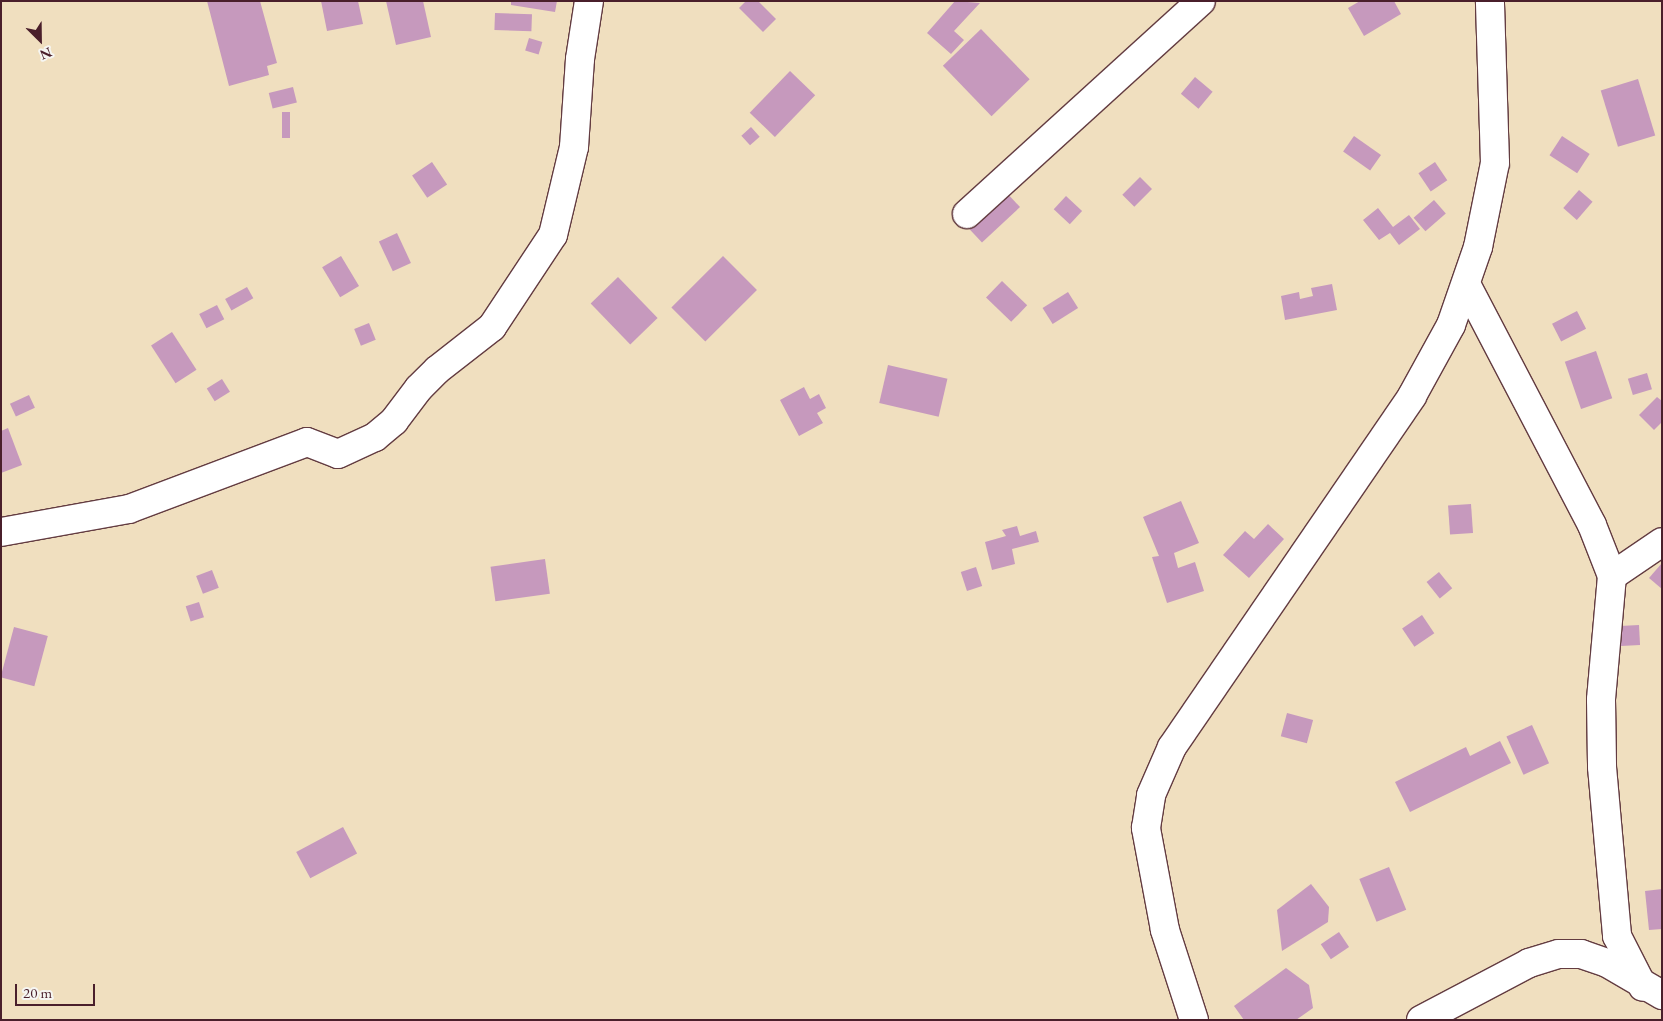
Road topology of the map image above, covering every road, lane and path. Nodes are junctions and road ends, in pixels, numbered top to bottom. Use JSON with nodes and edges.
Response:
{"nodes":[{"id":1,"x":589,"y":1,"type":"edge"},
{"id":2,"x":1201,"y":1,"type":"edge"},
{"id":3,"x":1490,"y":1,"type":"edge"},
{"id":4,"x":967,"y":214,"type":"dead end"},
{"id":5,"x":1466,"y":284,"type":"junction"},
{"id":6,"x":1,"y":532,"type":"edge"},
{"id":7,"x":1662,"y":542,"type":"edge"},
{"id":8,"x":1612,"y":576,"type":"junction"},
{"id":9,"x":1652,"y":991,"type":"edge"},
{"id":10,"x":1194,"y":1020,"type":"edge"},
{"id":11,"x":1421,"y":1020,"type":"edge"}],
"edges":[{"from":1,"to":6,"type":"street"},
{"from":2,"to":4,"type":"street"},
{"from":3,"to":5,"type":"street"},
{"from":5,"to":8,"type":"street"},
{"from":5,"to":10,"type":"street"},
{"from":7,"to":8,"type":"street"},
{"from":8,"to":9,"type":"street"},
{"from":9,"to":11,"type":"street"}]}
